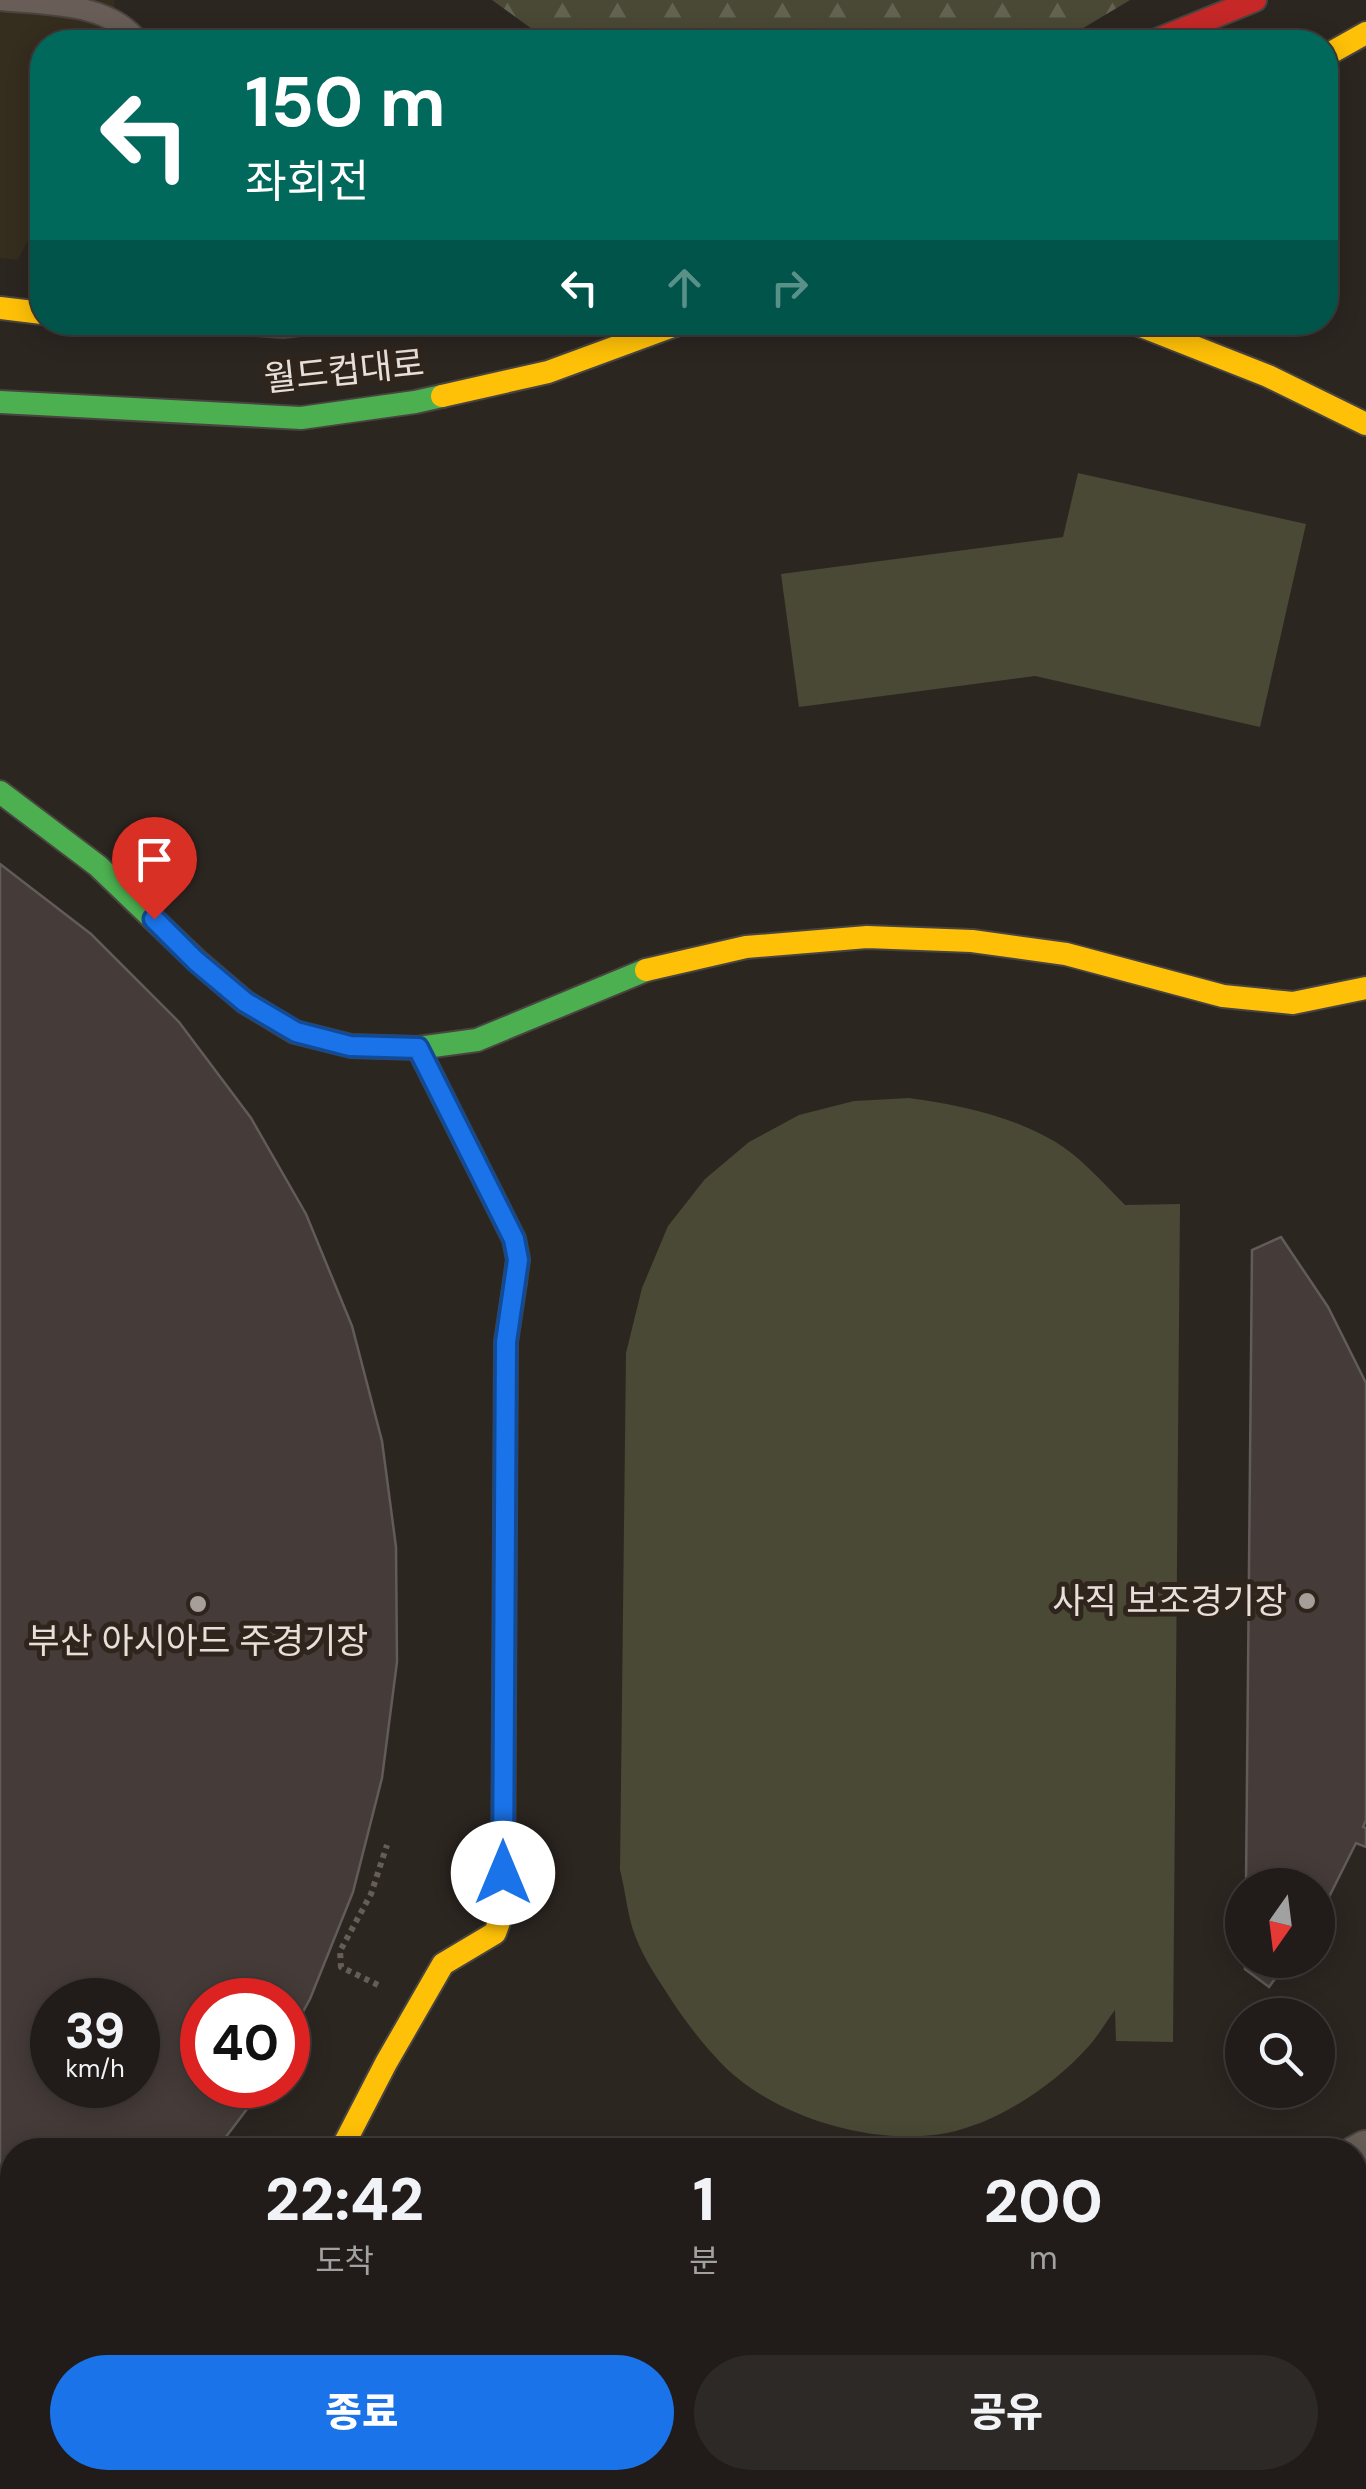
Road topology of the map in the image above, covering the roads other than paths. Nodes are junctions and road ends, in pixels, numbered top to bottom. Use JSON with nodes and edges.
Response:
{"nodes":[{"id":1,"x":1,"y":0,"type":"edge"},
{"id":2,"x":1255,"y":0,"type":"edge"},
{"id":3,"x":127,"y":30,"type":"edge"},
{"id":4,"x":1181,"y":30,"type":"edge"},
{"id":5,"x":1366,"y":33,"type":"edge"},
{"id":6,"x":1338,"y":49,"type":"edge"},
{"id":7,"x":0,"y":308,"type":"edge"},
{"id":8,"x":30,"y":312,"type":"edge"},
{"id":9,"x":649,"y":335,"type":"edge"},
{"id":10,"x":1164,"y":335,"type":"edge"},
{"id":11,"x":0,"y":402,"type":"edge"},
{"id":12,"x":1366,"y":424,"type":"edge"},
{"id":13,"x":0,"y":792,"type":"edge"},
{"id":14,"x":1366,"y":988,"type":"edge"},
{"id":15,"x":418,"y":1048,"type":"junction"},
{"id":16,"x":346,"y":2138,"type":"edge"}],
"edges":[{"from":1,"to":3,"type":"lane"},
{"from":2,"to":4,"type":"street"},
{"from":5,"to":6,"type":"street"},
{"from":7,"to":8,"type":"street"},
{"from":9,"to":11,"type":"street","name":"월드컵대로"},
{"from":10,"to":12,"type":"street"},
{"from":13,"to":15,"type":"street"},
{"from":14,"to":15,"type":"street"},
{"from":15,"to":16,"type":"street"}]}
